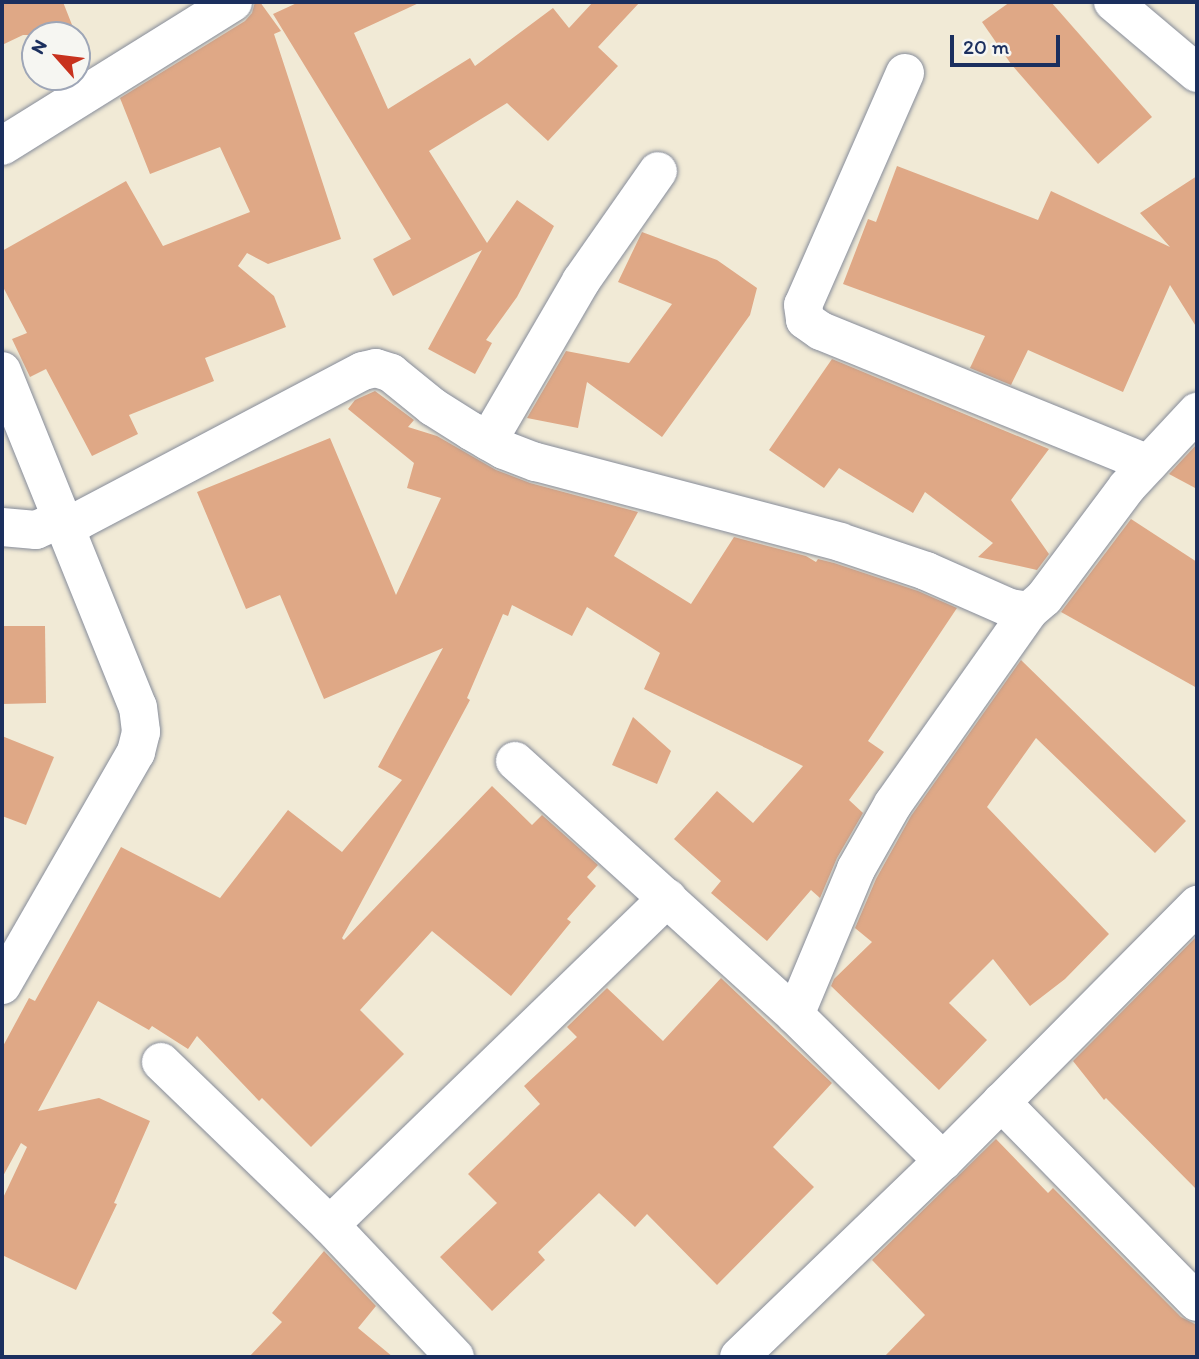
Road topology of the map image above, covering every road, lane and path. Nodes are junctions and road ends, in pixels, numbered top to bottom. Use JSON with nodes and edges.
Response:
{"nodes":[{"id":1,"x":233,"y":2,"type":"edge"},
{"id":2,"x":1113,"y":2,"type":"edge"},
{"id":3,"x":905,"y":73,"type":"dead end"},
{"id":4,"x":1197,"y":73,"type":"edge"},
{"id":5,"x":2,"y":146,"type":"edge"},
{"id":6,"x":658,"y":171,"type":"dead end"},
{"id":7,"x":2,"y":371,"type":"edge"},
{"id":8,"x":1197,"y":412,"type":"edge"},
{"id":9,"x":488,"y":441,"type":"junction"},
{"id":10,"x":1148,"y":464,"type":"junction"},
{"id":11,"x":66,"y":524,"type":"junction"},
{"id":12,"x":2,"y":527,"type":"edge"},
{"id":13,"x":1029,"y":611,"type":"junction"},
{"id":14,"x":515,"y":761,"type":"dead end"},
{"id":15,"x":668,"y":898,"type":"junction"},
{"id":16,"x":1197,"y":905,"type":"edge"},
{"id":17,"x":2,"y":985,"type":"edge"},
{"id":18,"x":796,"y":1015,"type":"junction"},
{"id":19,"x":161,"y":1062,"type":"dead end"},
{"id":20,"x":1001,"y":1102,"type":"junction"},
{"id":21,"x":943,"y":1161,"type":"junction"},
{"id":22,"x":330,"y":1225,"type":"junction"},
{"id":23,"x":1197,"y":1302,"type":"edge"},
{"id":24,"x":453,"y":1356,"type":"edge"},
{"id":25,"x":739,"y":1357,"type":"edge"}],
"edges":[{"from":1,"to":5,"type":"street"},
{"from":2,"to":4,"type":"street"},
{"from":3,"to":10,"type":"street"},
{"from":6,"to":9,"type":"street"},
{"from":7,"to":11,"type":"street"},
{"from":8,"to":10,"type":"street"},
{"from":9,"to":11,"type":"street"},
{"from":9,"to":13,"type":"street"},
{"from":10,"to":13,"type":"street"},
{"from":11,"to":12,"type":"street"},
{"from":11,"to":17,"type":"street"},
{"from":13,"to":18,"type":"street"},
{"from":14,"to":15,"type":"street"},
{"from":15,"to":18,"type":"street"},
{"from":15,"to":22,"type":"street"},
{"from":16,"to":20,"type":"street"},
{"from":18,"to":21,"type":"street"},
{"from":19,"to":22,"type":"street"},
{"from":20,"to":21,"type":"street"},
{"from":20,"to":23,"type":"street"},
{"from":21,"to":25,"type":"street"},
{"from":22,"to":24,"type":"street"}]}
